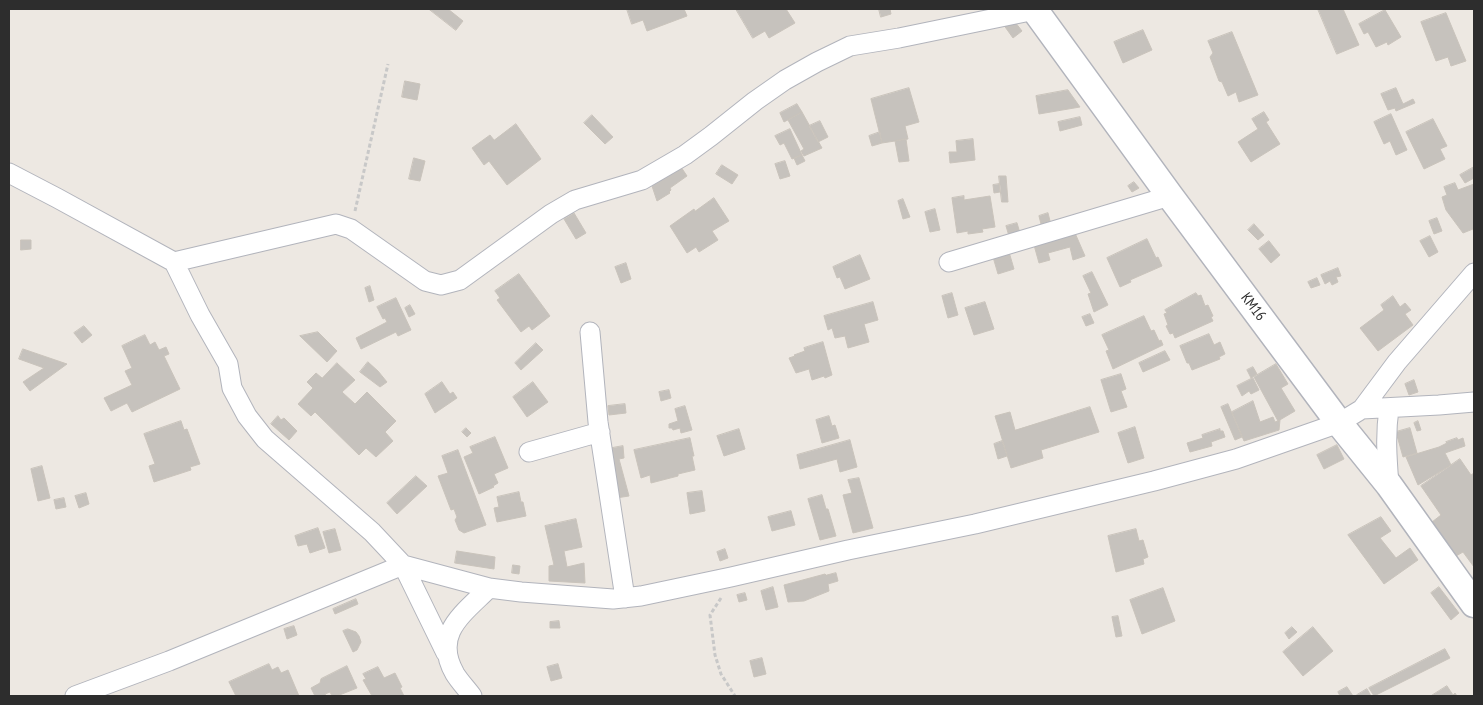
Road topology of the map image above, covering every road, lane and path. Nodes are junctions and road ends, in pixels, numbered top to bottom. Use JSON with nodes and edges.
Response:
{"nodes":[{"id":1,"x":1034,"y":9,"type":"edge"},
{"id":2,"x":388,"y":64,"type":"dead end"},
{"id":3,"x":9,"y":173,"type":"edge"},
{"id":4,"x":1170,"y":196,"type":"junction"},
{"id":5,"x":351,"y":229,"type":"junction"},
{"id":6,"x":174,"y":262,"type":"junction"},
{"id":7,"x":949,"y":262,"type":"dead end"},
{"id":8,"x":1474,"y":274,"type":"edge"},
{"id":9,"x":590,"y":332,"type":"dead end"},
{"id":10,"x":1474,"y":402,"type":"edge"},
{"id":11,"x":1389,"y":408,"type":"junction"},
{"id":12,"x":1362,"y":409,"type":"junction"},
{"id":13,"x":1339,"y":423,"type":"junction"},
{"id":14,"x":600,"y":432,"type":"junction"},
{"id":15,"x":528,"y":452,"type":"dead end"},
{"id":16,"x":1388,"y":485,"type":"junction"},
{"id":17,"x":404,"y":565,"type":"junction"},
{"id":18,"x":732,"y":578,"type":"junction"},
{"id":19,"x":489,"y":588,"type":"junction"},
{"id":20,"x":625,"y":598,"type":"junction"},
{"id":21,"x":1474,"y":604,"type":"edge"},
{"id":22,"x":446,"y":653,"type":"junction"},
{"id":23,"x":75,"y":696,"type":"edge"},
{"id":24,"x":472,"y":696,"type":"edge"},
{"id":25,"x":735,"y":696,"type":"edge"}],
"edges":[{"from":1,"to":4,"type":"street","name":"KM16"},
{"from":1,"to":5,"type":"street"},
{"from":2,"to":5,"type":"path"},
{"from":3,"to":6,"type":"street"},
{"from":4,"to":7,"type":"street"},
{"from":4,"to":13,"type":"street","name":"KM16"},
{"from":5,"to":6,"type":"street"},
{"from":6,"to":17,"type":"street"},
{"from":8,"to":12,"type":"street"},
{"from":9,"to":14,"type":"street"},
{"from":10,"to":11,"type":"street"},
{"from":11,"to":12,"type":"street"},
{"from":11,"to":16,"type":"street"},
{"from":12,"to":13,"type":"street"},
{"from":13,"to":16,"type":"street","name":"KM16"},
{"from":13,"to":18,"type":"street"},
{"from":14,"to":15,"type":"street"},
{"from":14,"to":20,"type":"street"},
{"from":16,"to":21,"type":"street","name":"KM16"},
{"from":17,"to":19,"type":"street"},
{"from":17,"to":22,"type":"street"},
{"from":17,"to":23,"type":"street"},
{"from":18,"to":20,"type":"street"},
{"from":18,"to":25,"type":"path"},
{"from":19,"to":20,"type":"street"},
{"from":19,"to":22,"type":"street"},
{"from":22,"to":24,"type":"street"}]}
